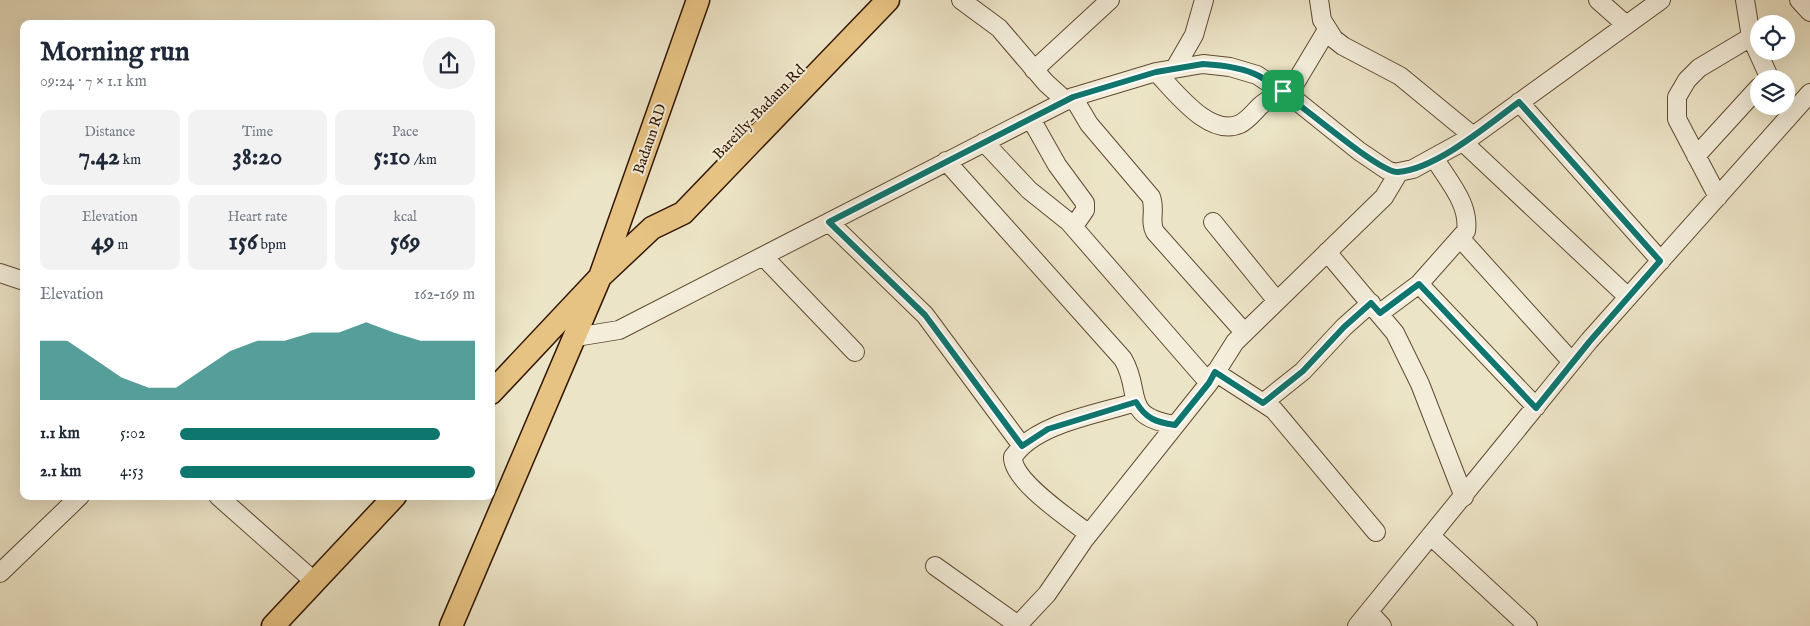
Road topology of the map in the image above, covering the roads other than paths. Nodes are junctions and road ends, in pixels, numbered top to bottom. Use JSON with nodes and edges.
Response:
{"nodes":[{"id":1,"x":698,"y":0,"type":"edge"},
{"id":2,"x":869,"y":0,"type":"edge"},
{"id":3,"x":888,"y":0,"type":"edge"},
{"id":4,"x":961,"y":0,"type":"edge"},
{"id":5,"x":1110,"y":0,"type":"edge"},
{"id":6,"x":1204,"y":0,"type":"edge"},
{"id":7,"x":1319,"y":0,"type":"edge"},
{"id":8,"x":1598,"y":0,"type":"edge"},
{"id":9,"x":1661,"y":0,"type":"edge"},
{"id":10,"x":1745,"y":0,"type":"edge"},
{"id":11,"x":1799,"y":0,"type":"edge"},
{"id":12,"x":1810,"y":12,"type":"edge"},
{"id":13,"x":1625,"y":24,"type":"junction"},
{"id":14,"x":1327,"y":30,"type":"junction"},
{"id":15,"x":1750,"y":31,"type":"edge"},
{"id":16,"x":1750,"y":38,"type":"edge"},
{"id":17,"x":1175,"y":68,"type":"junction"},
{"id":18,"x":1034,"y":70,"type":"junction"},
{"id":19,"x":1156,"y":72,"type":"junction"},
{"id":20,"x":1285,"y":93,"type":"junction"},
{"id":21,"x":1750,"y":97,"type":"edge"},
{"id":22,"x":1069,"y":99,"type":"junction"},
{"id":23,"x":1519,"y":102,"type":"junction"},
{"id":24,"x":1800,"y":104,"type":"edge"},
{"id":25,"x":1030,"y":119,"type":"junction"},
{"id":26,"x":1468,"y":139,"type":"junction"},
{"id":27,"x":984,"y":142,"type":"junction"},
{"id":28,"x":1696,"y":156,"type":"junction"},
{"id":29,"x":1434,"y":159,"type":"junction"},
{"id":30,"x":946,"y":161,"type":"junction"},
{"id":31,"x":1399,"y":172,"type":"junction"},
{"id":32,"x":1718,"y":197,"type":"junction"},
{"id":33,"x":829,"y":222,"type":"junction"},
{"id":34,"x":1212,"y":222,"type":"dead end"},
{"id":35,"x":1074,"y":226,"type":"junction"},
{"id":36,"x":652,"y":228,"type":"junction"},
{"id":37,"x":1460,"y":238,"type":"junction"},
{"id":38,"x":1327,"y":252,"type":"junction"},
{"id":39,"x":763,"y":256,"type":"junction"},
{"id":40,"x":1660,"y":261,"type":"junction"},
{"id":41,"x":0,"y":272,"type":"edge"},
{"id":42,"x":600,"y":277,"type":"junction"},
{"id":43,"x":20,"y":280,"type":"edge"},
{"id":44,"x":1419,"y":284,"type":"junction"},
{"id":45,"x":1628,"y":297,"type":"junction"},
{"id":46,"x":1277,"y":301,"type":"junction"},
{"id":47,"x":1376,"y":308,"type":"junction"},
{"id":48,"x":1244,"y":332,"type":"junction"},
{"id":49,"x":576,"y":337,"type":"junction"},
{"id":50,"x":855,"y":352,"type":"dead end"},
{"id":51,"x":1572,"y":362,"type":"junction"},
{"id":52,"x":1212,"y":377,"type":"junction"},
{"id":53,"x":495,"y":389,"type":"edge"},
{"id":54,"x":1136,"y":402,"type":"junction"},
{"id":55,"x":1263,"y":403,"type":"junction"},
{"id":56,"x":1536,"y":408,"type":"junction"},
{"id":57,"x":1175,"y":425,"type":"junction"},
{"id":58,"x":1022,"y":446,"type":"junction"},
{"id":59,"x":1464,"y":497,"type":"junction"},
{"id":60,"x":76,"y":500,"type":"edge"},
{"id":61,"x":222,"y":500,"type":"edge"},
{"id":62,"x":391,"y":500,"type":"edge"},
{"id":63,"x":1376,"y":532,"type":"dead end"},
{"id":64,"x":1089,"y":534,"type":"junction"},
{"id":65,"x":1432,"y":537,"type":"junction"},
{"id":66,"x":935,"y":566,"type":"dead end"},
{"id":67,"x":0,"y":573,"type":"edge"},
{"id":68,"x":314,"y":582,"type":"junction"},
{"id":69,"x":1369,"y":612,"type":"junction"},
{"id":70,"x":273,"y":626,"type":"edge"},
{"id":71,"x":451,"y":626,"type":"edge"},
{"id":72,"x":1018,"y":626,"type":"edge"},
{"id":73,"x":1357,"y":626,"type":"edge"},
{"id":74,"x":1382,"y":626,"type":"edge"},
{"id":75,"x":1528,"y":626,"type":"edge"}],
"edges":[{"from":1,"to":42,"type":"main road","name":"Badaun RD"},
{"from":2,"to":36,"type":"main road","name":"Bareilly-Badaun Rd"},
{"from":3,"to":36,"type":"main road"},
{"from":4,"to":18,"type":"street"},
{"from":5,"to":18,"type":"street"},
{"from":6,"to":17,"type":"street"},
{"from":7,"to":14,"type":"street"},
{"from":8,"to":13,"type":"street"},
{"from":9,"to":13,"type":"street"},
{"from":10,"to":15,"type":"street"},
{"from":11,"to":12,"type":"street"},
{"from":13,"to":23,"type":"street"},
{"from":14,"to":20,"type":"street"},
{"from":14,"to":26,"type":"street"},
{"from":16,"to":28,"type":"street"},
{"from":17,"to":19,"type":"street"},
{"from":17,"to":20,"type":"street"},
{"from":18,"to":22,"type":"street"},
{"from":19,"to":20,"type":"street"},
{"from":19,"to":22,"type":"street"},
{"from":20,"to":31,"type":"street"},
{"from":21,"to":28,"type":"street"},
{"from":22,"to":25,"type":"street"},
{"from":22,"to":48,"type":"street"},
{"from":23,"to":26,"type":"street"},
{"from":23,"to":40,"type":"street"},
{"from":24,"to":32,"type":"street"},
{"from":25,"to":27,"type":"street"},
{"from":25,"to":35,"type":"street"},
{"from":26,"to":29,"type":"street"},
{"from":26,"to":45,"type":"street"},
{"from":27,"to":30,"type":"street"},
{"from":27,"to":35,"type":"street"},
{"from":28,"to":32,"type":"street"},
{"from":29,"to":31,"type":"street"},
{"from":29,"to":37,"type":"street"},
{"from":30,"to":33,"type":"street"},
{"from":30,"to":54,"type":"street"},
{"from":31,"to":38,"type":"street"},
{"from":32,"to":40,"type":"street"},
{"from":33,"to":39,"type":"street"},
{"from":33,"to":58,"type":"street"},
{"from":34,"to":46,"type":"street"},
{"from":35,"to":52,"type":"street"},
{"from":36,"to":42,"type":"main road"},
{"from":37,"to":44,"type":"street"},
{"from":37,"to":51,"type":"street"},
{"from":38,"to":46,"type":"street"},
{"from":38,"to":47,"type":"street"},
{"from":39,"to":49,"type":"street"},
{"from":39,"to":50,"type":"street"},
{"from":40,"to":45,"type":"street"},
{"from":41,"to":43,"type":"street"},
{"from":42,"to":49,"type":"main road","name":"Badaun RD"},
{"from":42,"to":53,"type":"main road"},
{"from":44,"to":47,"type":"street"},
{"from":44,"to":56,"type":"street"},
{"from":45,"to":51,"type":"street"},
{"from":46,"to":48,"type":"street"},
{"from":47,"to":55,"type":"street"},
{"from":47,"to":59,"type":"street"},
{"from":48,"to":52,"type":"street"},
{"from":49,"to":71,"type":"main road","name":"Badaun RD"},
{"from":51,"to":56,"type":"street"},
{"from":52,"to":55,"type":"street"},
{"from":52,"to":57,"type":"street"},
{"from":54,"to":57,"type":"street"},
{"from":54,"to":58,"type":"street"},
{"from":55,"to":63,"type":"street"},
{"from":56,"to":59,"type":"street"},
{"from":57,"to":64,"type":"street"},
{"from":58,"to":64,"type":"street"},
{"from":59,"to":65,"type":"street"},
{"from":60,"to":67,"type":"street"},
{"from":61,"to":68,"type":"street"},
{"from":62,"to":68,"type":"main road"},
{"from":64,"to":72,"type":"street"},
{"from":65,"to":69,"type":"street"},
{"from":65,"to":75,"type":"street"},
{"from":66,"to":72,"type":"street"},
{"from":68,"to":70,"type":"main road"},
{"from":69,"to":73,"type":"street"},
{"from":69,"to":74,"type":"street"}]}
